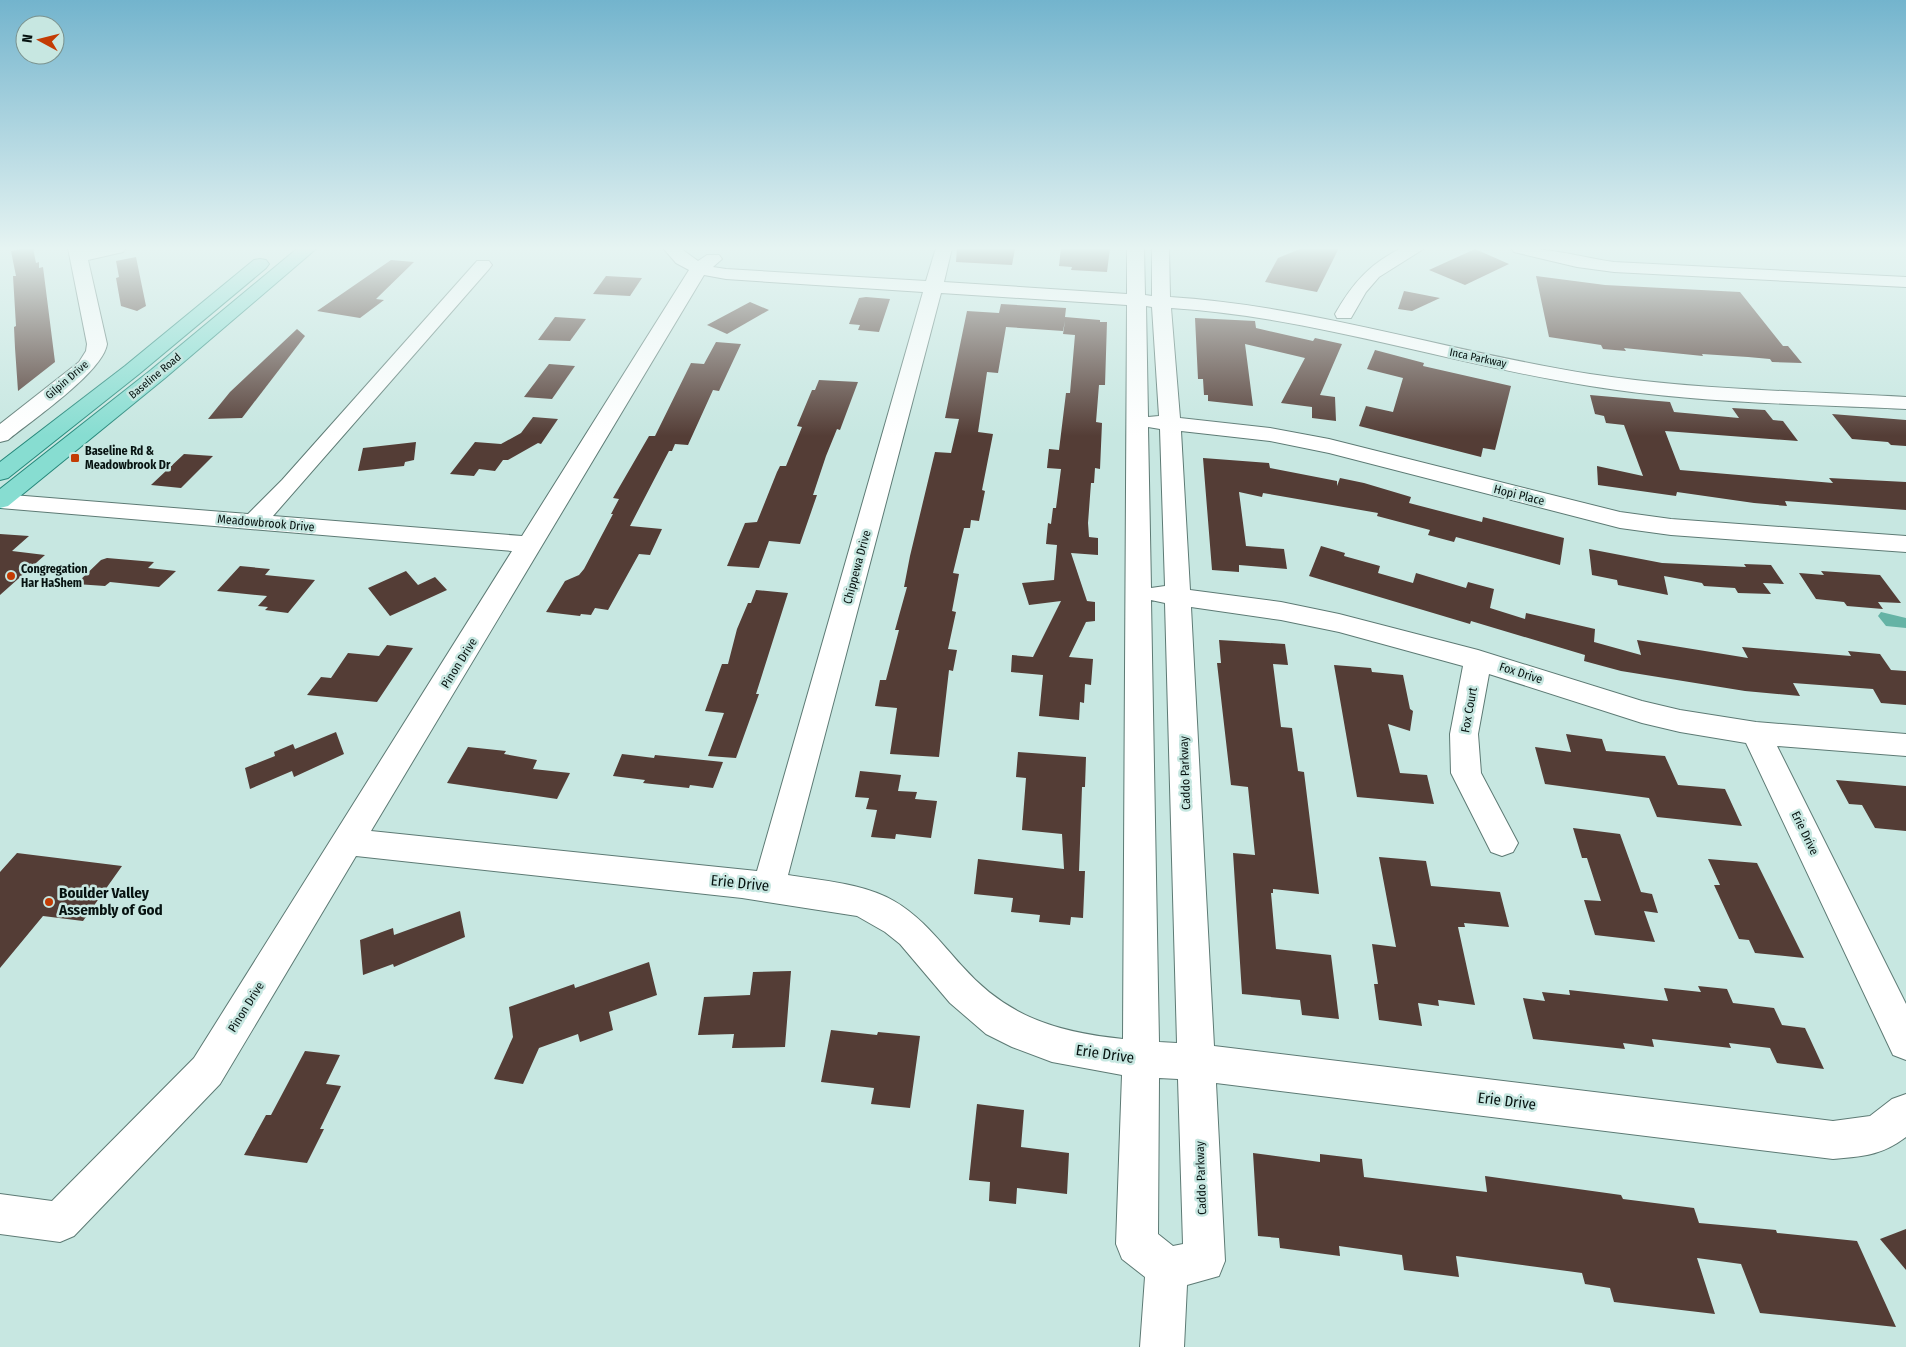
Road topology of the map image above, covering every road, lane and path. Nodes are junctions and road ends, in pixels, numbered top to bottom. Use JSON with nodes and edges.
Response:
{"nodes":[{"id":1,"x":90,"y":311,"type":"edge"},
{"id":2,"x":203,"y":311,"type":"edge"},
{"id":3,"x":233,"y":311,"type":"edge"},
{"id":4,"x":443,"y":311,"type":"edge"},
{"id":5,"x":673,"y":311,"type":"edge"},
{"id":6,"x":927,"y":311,"type":"edge"},
{"id":7,"x":1147,"y":311,"type":"edge"},
{"id":8,"x":1151,"y":311,"type":"edge"},
{"id":9,"x":1268,"y":311,"type":"edge"},
{"id":10,"x":1330,"y":311,"type":"edge"},
{"id":11,"x":1346,"y":311,"type":"edge"},
{"id":12,"x":1344,"y":314,"type":"junction"},
{"id":13,"x":1906,"y":387,"type":"edge"},
{"id":14,"x":1906,"y":403,"type":"edge"},
{"id":15,"x":1137,"y":421,"type":"junction"},
{"id":16,"x":1170,"y":422,"type":"junction"},
{"id":17,"x":0,"y":435,"type":"edge"},
{"id":18,"x":0,"y":473,"type":"edge"},
{"id":19,"x":0,"y":501,"type":"edge"},
{"id":20,"x":254,"y":522,"type":"junction"},
{"id":21,"x":1906,"y":544,"type":"edge"},
{"id":22,"x":531,"y":545,"type":"junction"},
{"id":23,"x":1138,"y":592,"type":"junction"},
{"id":24,"x":1178,"y":596,"type":"junction"},
{"id":25,"x":1478,"y":660,"type":"junction"},
{"id":26,"x":1756,"y":733,"type":"junction"},
{"id":27,"x":1906,"y":745,"type":"edge"},
{"id":28,"x":348,"y":842,"type":"junction"},
{"id":29,"x":1502,"y":843,"type":"dead end"},
{"id":30,"x":769,"y":886,"type":"junction"},
{"id":31,"x":1906,"y":1042,"type":"edge"},
{"id":32,"x":1141,"y":1059,"type":"junction"},
{"id":33,"x":1197,"y":1062,"type":"junction"},
{"id":34,"x":1906,"y":1112,"type":"edge"},
{"id":35,"x":0,"y":1214,"type":"edge"},
{"id":36,"x":1166,"y":1268,"type":"junction"},
{"id":37,"x":1162,"y":1347,"type":"edge"}],
"edges":[{"from":1,"to":17,"type":"street","name":"Gilpin Drive"},
{"from":2,"to":18,"type":"main road","name":"Baseline Road"},
{"from":3,"to":19,"type":"main road","name":"Baseline Road"},
{"from":4,"to":20,"type":"street"},
{"from":5,"to":22,"type":"street","name":"Pinon Drive"},
{"from":6,"to":30,"type":"street","name":"Chippewa Drive"},
{"from":7,"to":15,"type":"street","name":"Caddo Parkway"},
{"from":8,"to":16,"type":"street","name":"Caddo Parkway"},
{"from":9,"to":14,"type":"street","name":"Inca Parkway"},
{"from":10,"to":12,"type":"street","name":"Inca Parkway"},
{"from":11,"to":12,"type":"street"},
{"from":12,"to":13,"type":"street","name":"Inca Parkway"},
{"from":15,"to":16,"type":"street","name":"Hopi Place"},
{"from":15,"to":23,"type":"street","name":"Caddo Parkway"},
{"from":16,"to":21,"type":"street","name":"Hopi Place"},
{"from":16,"to":24,"type":"street","name":"Caddo Parkway"},
{"from":19,"to":20,"type":"street","name":"Meadowbrook Drive"},
{"from":20,"to":22,"type":"street","name":"Meadowbrook Drive"},
{"from":22,"to":28,"type":"street","name":"Pinon Drive"},
{"from":23,"to":24,"type":"street","name":"Fox Drive"},
{"from":23,"to":32,"type":"street","name":"Caddo Parkway"},
{"from":24,"to":25,"type":"street","name":"Fox Drive"},
{"from":24,"to":33,"type":"street","name":"Caddo Parkway"},
{"from":25,"to":26,"type":"street","name":"Fox Drive"},
{"from":25,"to":29,"type":"street","name":"Fox Court"},
{"from":26,"to":27,"type":"street","name":"Fox Drive"},
{"from":26,"to":31,"type":"street","name":"Erie Drive"},
{"from":28,"to":30,"type":"street","name":"Erie Drive"},
{"from":28,"to":35,"type":"street","name":"Pinon Drive"},
{"from":30,"to":32,"type":"street","name":"Erie Drive"},
{"from":32,"to":33,"type":"street","name":"Erie Drive"},
{"from":32,"to":36,"type":"street","name":"Caddo Parkway"},
{"from":33,"to":34,"type":"street","name":"Erie Drive"},
{"from":33,"to":36,"type":"street","name":"Caddo Parkway"},
{"from":36,"to":37,"type":"street"}]}
